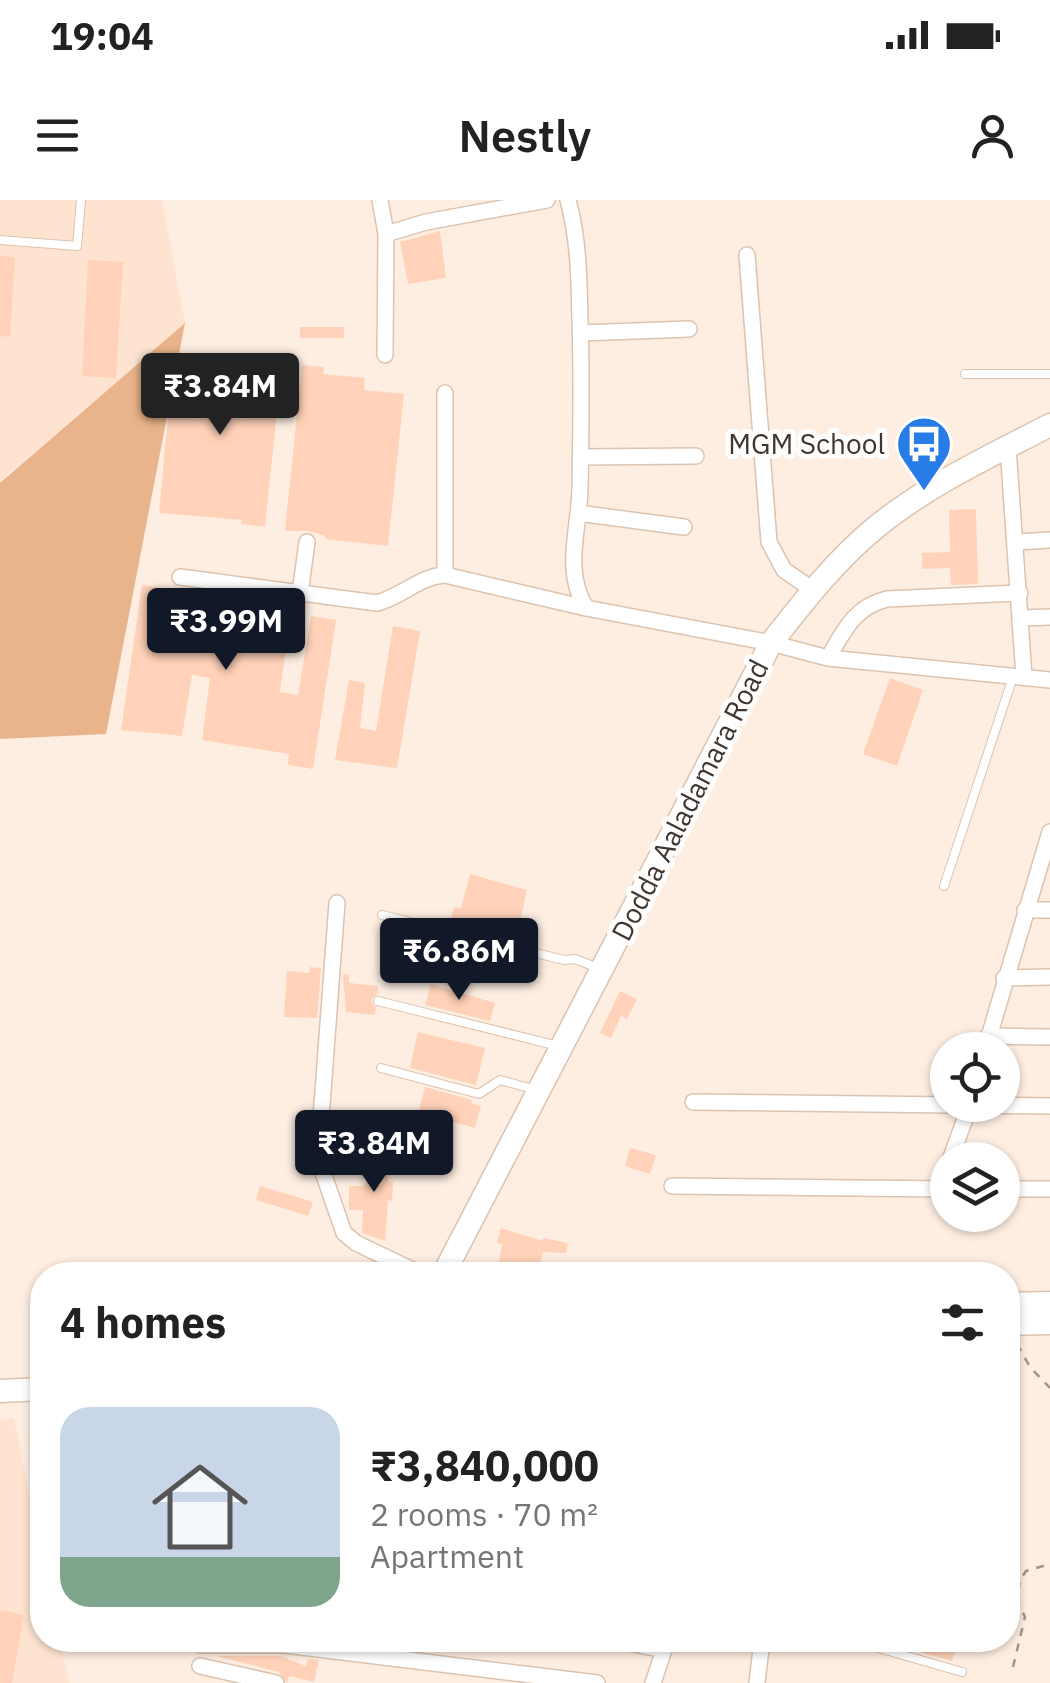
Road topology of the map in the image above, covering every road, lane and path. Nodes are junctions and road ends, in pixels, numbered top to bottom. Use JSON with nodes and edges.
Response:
{"nodes":[{"id":1,"x":81,"y":200,"type":"edge"},
{"id":2,"x":380,"y":200,"type":"edge"},
{"id":3,"x":547,"y":200,"type":"edge"},
{"id":4,"x":568,"y":200,"type":"edge"},
{"id":5,"x":386,"y":234,"type":"junction"},
{"id":6,"x":0,"y":240,"type":"edge"},
{"id":7,"x":747,"y":254,"type":"dead end"},
{"id":8,"x":689,"y":329,"type":"dead end"},
{"id":9,"x":580,"y":333,"type":"junction"},
{"id":10,"x":385,"y":355,"type":"dead end"},
{"id":11,"x":965,"y":374,"type":"dead end"},
{"id":12,"x":1050,"y":374,"type":"edge"},
{"id":13,"x":446,"y":393,"type":"dead end"},
{"id":14,"x":1050,"y":425,"type":"edge"},
{"id":15,"x":1008,"y":447,"type":"junction"},
{"id":16,"x":696,"y":456,"type":"dead end"},
{"id":17,"x":580,"y":457,"type":"junction"},
{"id":18,"x":578,"y":513,"type":"junction"},
{"id":19,"x":684,"y":527,"type":"dead end"},
{"id":20,"x":1050,"y":540,"type":"edge"},
{"id":21,"x":307,"y":542,"type":"dead end"},
{"id":22,"x":1016,"y":542,"type":"junction"},
{"id":23,"x":445,"y":575,"type":"junction"},
{"id":24,"x":180,"y":577,"type":"dead end"},
{"id":25,"x":813,"y":590,"type":"junction"},
{"id":26,"x":1020,"y":592,"type":"junction"},
{"id":27,"x":300,"y":593,"type":"junction"},
{"id":28,"x":586,"y":608,"type":"junction"},
{"id":29,"x":1022,"y":618,"type":"junction"},
{"id":30,"x":1050,"y":618,"type":"edge"},
{"id":31,"x":770,"y":643,"type":"junction"},
{"id":32,"x":828,"y":658,"type":"junction"},
{"id":33,"x":1019,"y":676,"type":"junction"},
{"id":34,"x":1050,"y":680,"type":"edge"},
{"id":35,"x":1049,"y":839,"type":"edge"},
{"id":36,"x":944,"y":886,"type":"dead end"},
{"id":37,"x":336,"y":903,"type":"dead end"},
{"id":38,"x":1025,"y":910,"type":"junction"},
{"id":39,"x":1050,"y":910,"type":"edge"},
{"id":40,"x":382,"y":914,"type":"dead end"},
{"id":41,"x":602,"y":970,"type":"junction"},
{"id":42,"x":1050,"y":977,"type":"edge"},
{"id":43,"x":1004,"y":978,"type":"junction"},
{"id":44,"x":378,"y":1001,"type":"dead end"},
{"id":45,"x":989,"y":1032,"type":"edge"},
{"id":46,"x":1050,"y":1037,"type":"edge"},
{"id":47,"x":1020,"y":1040,"type":"edge"},
{"id":48,"x":560,"y":1046,"type":"junction"},
{"id":49,"x":381,"y":1068,"type":"dead end"},
{"id":50,"x":538,"y":1090,"type":"junction"},
{"id":51,"x":693,"y":1102,"type":"dead end"},
{"id":52,"x":930,"y":1105,"type":"edge"},
{"id":53,"x":1020,"y":1106,"type":"edge"},
{"id":54,"x":1050,"y":1106,"type":"edge"},
{"id":55,"x":672,"y":1186,"type":"dead end"},
{"id":56,"x":930,"y":1188,"type":"edge"},
{"id":57,"x":1020,"y":1188,"type":"edge"},
{"id":58,"x":1050,"y":1188,"type":"edge"},
{"id":59,"x":396,"y":1262,"type":"edge"},
{"id":60,"x":449,"y":1262,"type":"edge"},
{"id":61,"x":1050,"y":1303,"type":"edge"},
{"id":62,"x":1020,"y":1313,"type":"edge"},
{"id":63,"x":1020,"y":1319,"type":"edge"},
{"id":64,"x":1050,"y":1323,"type":"edge"},
{"id":65,"x":1020,"y":1350,"type":"edge"},
{"id":66,"x":1050,"y":1388,"type":"edge"},
{"id":67,"x":30,"y":1390,"type":"edge"},
{"id":68,"x":0,"y":1391,"type":"edge"},
{"id":69,"x":1050,"y":1564,"type":"edge"},
{"id":70,"x":1020,"y":1580,"type":"edge"},
{"id":71,"x":1020,"y":1608,"type":"edge"},
{"id":72,"x":1020,"y":1636,"type":"edge"},
{"id":73,"x":342,"y":1652,"type":"edge"},
{"id":74,"x":664,"y":1652,"type":"edge"},
{"id":75,"x":761,"y":1652,"type":"edge"},
{"id":76,"x":893,"y":1652,"type":"edge"},
{"id":77,"x":1016,"y":1652,"type":"edge"},
{"id":78,"x":1013,"y":1667,"type":"dead end"},
{"id":79,"x":962,"y":1672,"type":"dead end"},
{"id":80,"x":201,"y":1674,"type":"edge"},
{"id":81,"x":276,"y":1683,"type":"edge"},
{"id":82,"x":597,"y":1683,"type":"edge"},
{"id":83,"x":653,"y":1683,"type":"edge"},
{"id":84,"x":757,"y":1683,"type":"edge"}],
"edges":[{"from":1,"to":6,"type":"lane"},
{"from":2,"to":5,"type":"street"},
{"from":3,"to":5,"type":"street"},
{"from":4,"to":9,"type":"street"},
{"from":5,"to":10,"type":"street"},
{"from":7,"to":25,"type":"street"},
{"from":8,"to":9,"type":"street"},
{"from":9,"to":17,"type":"street"},
{"from":11,"to":12,"type":"lane"},
{"from":13,"to":23,"type":"street"},
{"from":14,"to":15,"type":"main road","name":"Dodda Aaladamara Road"},
{"from":15,"to":22,"type":"street"},
{"from":15,"to":25,"type":"main road","name":"Dodda Aaladamara Road"},
{"from":16,"to":17,"type":"street"},
{"from":17,"to":18,"type":"street"},
{"from":18,"to":19,"type":"street"},
{"from":18,"to":28,"type":"street"},
{"from":20,"to":22,"type":"street"},
{"from":21,"to":27,"type":"street"},
{"from":22,"to":26,"type":"street"},
{"from":23,"to":27,"type":"street"},
{"from":23,"to":28,"type":"street"},
{"from":24,"to":27,"type":"street"},
{"from":25,"to":31,"type":"main road","name":"Dodda Aaladamara Road"},
{"from":26,"to":29,"type":"street"},
{"from":26,"to":32,"type":"street"},
{"from":28,"to":31,"type":"street"},
{"from":29,"to":30,"type":"street"},
{"from":29,"to":33,"type":"street"},
{"from":31,"to":32,"type":"street"},
{"from":31,"to":41,"type":"main road","name":"Dodda Aaladamara Road"},
{"from":32,"to":33,"type":"street"},
{"from":33,"to":34,"type":"street"},
{"from":33,"to":36,"type":"lane"},
{"from":35,"to":38,"type":"street"},
{"from":37,"to":59,"type":"street"},
{"from":38,"to":39,"type":"street"},
{"from":38,"to":43,"type":"street"},
{"from":40,"to":41,"type":"lane"},
{"from":41,"to":48,"type":"main road","name":"Dodda Aaladamara Road"},
{"from":42,"to":43,"type":"street"},
{"from":43,"to":45,"type":"street"},
{"from":44,"to":48,"type":"lane"},
{"from":46,"to":47,"type":"street"},
{"from":48,"to":50,"type":"main road","name":"Dodda Aaladamara Road"},
{"from":49,"to":50,"type":"lane"},
{"from":50,"to":60,"type":"main road","name":"Dodda Aaladamara Road"},
{"from":51,"to":52,"type":"street"},
{"from":53,"to":54,"type":"street"},
{"from":55,"to":56,"type":"street"},
{"from":57,"to":58,"type":"street"},
{"from":61,"to":62,"type":"main road"},
{"from":63,"to":64,"type":"main road"},
{"from":65,"to":66,"type":"path"},
{"from":67,"to":68,"type":"main road"},
{"from":69,"to":70,"type":"path"},
{"from":71,"to":72,"type":"path"},
{"from":73,"to":82,"type":"street"},
{"from":74,"to":83,"type":"street"},
{"from":75,"to":84,"type":"street"},
{"from":76,"to":79,"type":"lane"},
{"from":77,"to":78,"type":"path"},
{"from":80,"to":81,"type":"street"}]}
